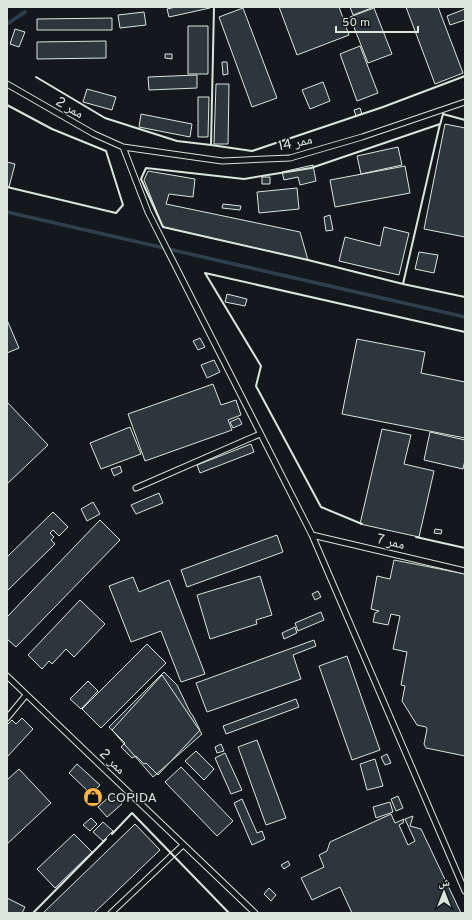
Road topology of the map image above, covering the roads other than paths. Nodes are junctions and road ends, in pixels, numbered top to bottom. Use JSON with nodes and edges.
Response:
{"nodes":[{"id":1,"x":7,"y":84,"type":"edge"},
{"id":2,"x":465,"y":102,"type":"edge"},
{"id":3,"x":123,"y":148,"type":"junction"},
{"id":4,"x":260,"y":434,"type":"junction"},
{"id":5,"x":136,"y":488,"type":"dead end"},
{"id":6,"x":312,"y":535,"type":"junction"},
{"id":7,"x":465,"y":570,"type":"edge"},
{"id":8,"x":7,"y":676,"type":"edge"},
{"id":9,"x":26,"y":695,"type":"junction"},
{"id":10,"x":7,"y":718,"type":"edge"},
{"id":11,"x":183,"y":845,"type":"junction"},
{"id":12,"x":465,"y":890,"type":"edge"},
{"id":13,"x":111,"y":913,"type":"edge"},
{"id":14,"x":255,"y":913,"type":"edge"}],
"edges":[{"from":1,"to":3,"type":"lane","name":"ممر 2"},
{"from":2,"to":3,"type":"lane","name":"ممر 14"},
{"from":3,"to":4,"type":"lane"},
{"from":4,"to":5,"type":"lane"},
{"from":4,"to":6,"type":"lane"},
{"from":6,"to":7,"type":"lane","name":"ممر 7"},
{"from":6,"to":12,"type":"lane"},
{"from":8,"to":9,"type":"lane","name":"ممر 2"},
{"from":9,"to":10,"type":"lane"},
{"from":9,"to":11,"type":"lane","name":"ممر 2"},
{"from":11,"to":13,"type":"lane"},
{"from":11,"to":14,"type":"lane","name":"ممر 2"}]}
